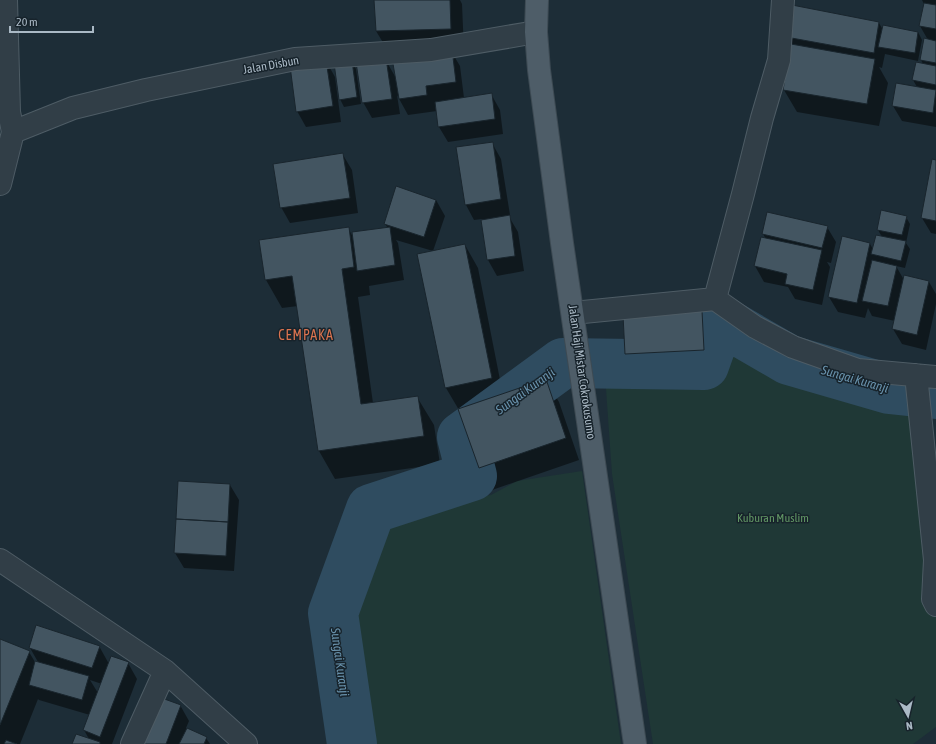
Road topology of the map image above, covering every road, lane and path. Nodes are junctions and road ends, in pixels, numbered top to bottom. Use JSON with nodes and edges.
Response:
{"nodes":[{"id":1,"x":6,"y":0,"type":"edge"},
{"id":2,"x":537,"y":0,"type":"edge"},
{"id":3,"x":783,"y":0,"type":"edge"},
{"id":4,"x":536,"y":32,"type":"junction"},
{"id":5,"x":7,"y":119,"type":"edge"},
{"id":6,"x":0,"y":184,"type":"edge"},
{"id":7,"x":715,"y":299,"type":"junction"},
{"id":8,"x":573,"y":313,"type":"junction"},
{"id":9,"x":926,"y":376,"type":"edge"},
{"id":10,"x":0,"y":560,"type":"edge"},
{"id":11,"x":936,"y":605,"type":"edge"},
{"id":12,"x":165,"y":671,"type":"junction"},
{"id":13,"x":132,"y":744,"type":"edge"},
{"id":14,"x":246,"y":744,"type":"edge"},
{"id":15,"x":635,"y":744,"type":"edge"}],
"edges":[{"from":1,"to":5,"type":"street"},
{"from":2,"to":4,"type":"main road","name":"Jalan Haji Mistar Cokrokusumo"},
{"from":3,"to":7,"type":"street"},
{"from":4,"to":5,"type":"street","name":"Jalan Disbun"},
{"from":4,"to":8,"type":"main road","name":"Jalan Haji Mistar Cokrokusumo"},
{"from":5,"to":6,"type":"street"},
{"from":7,"to":8,"type":"street"},
{"from":7,"to":9,"type":"street"},
{"from":8,"to":15,"type":"main road","name":"Jalan Haji Mistar Cokrokusumo"},
{"from":9,"to":11,"type":"street"},
{"from":10,"to":12,"type":"street"},
{"from":12,"to":13,"type":"street"},
{"from":12,"to":14,"type":"street"}]}
